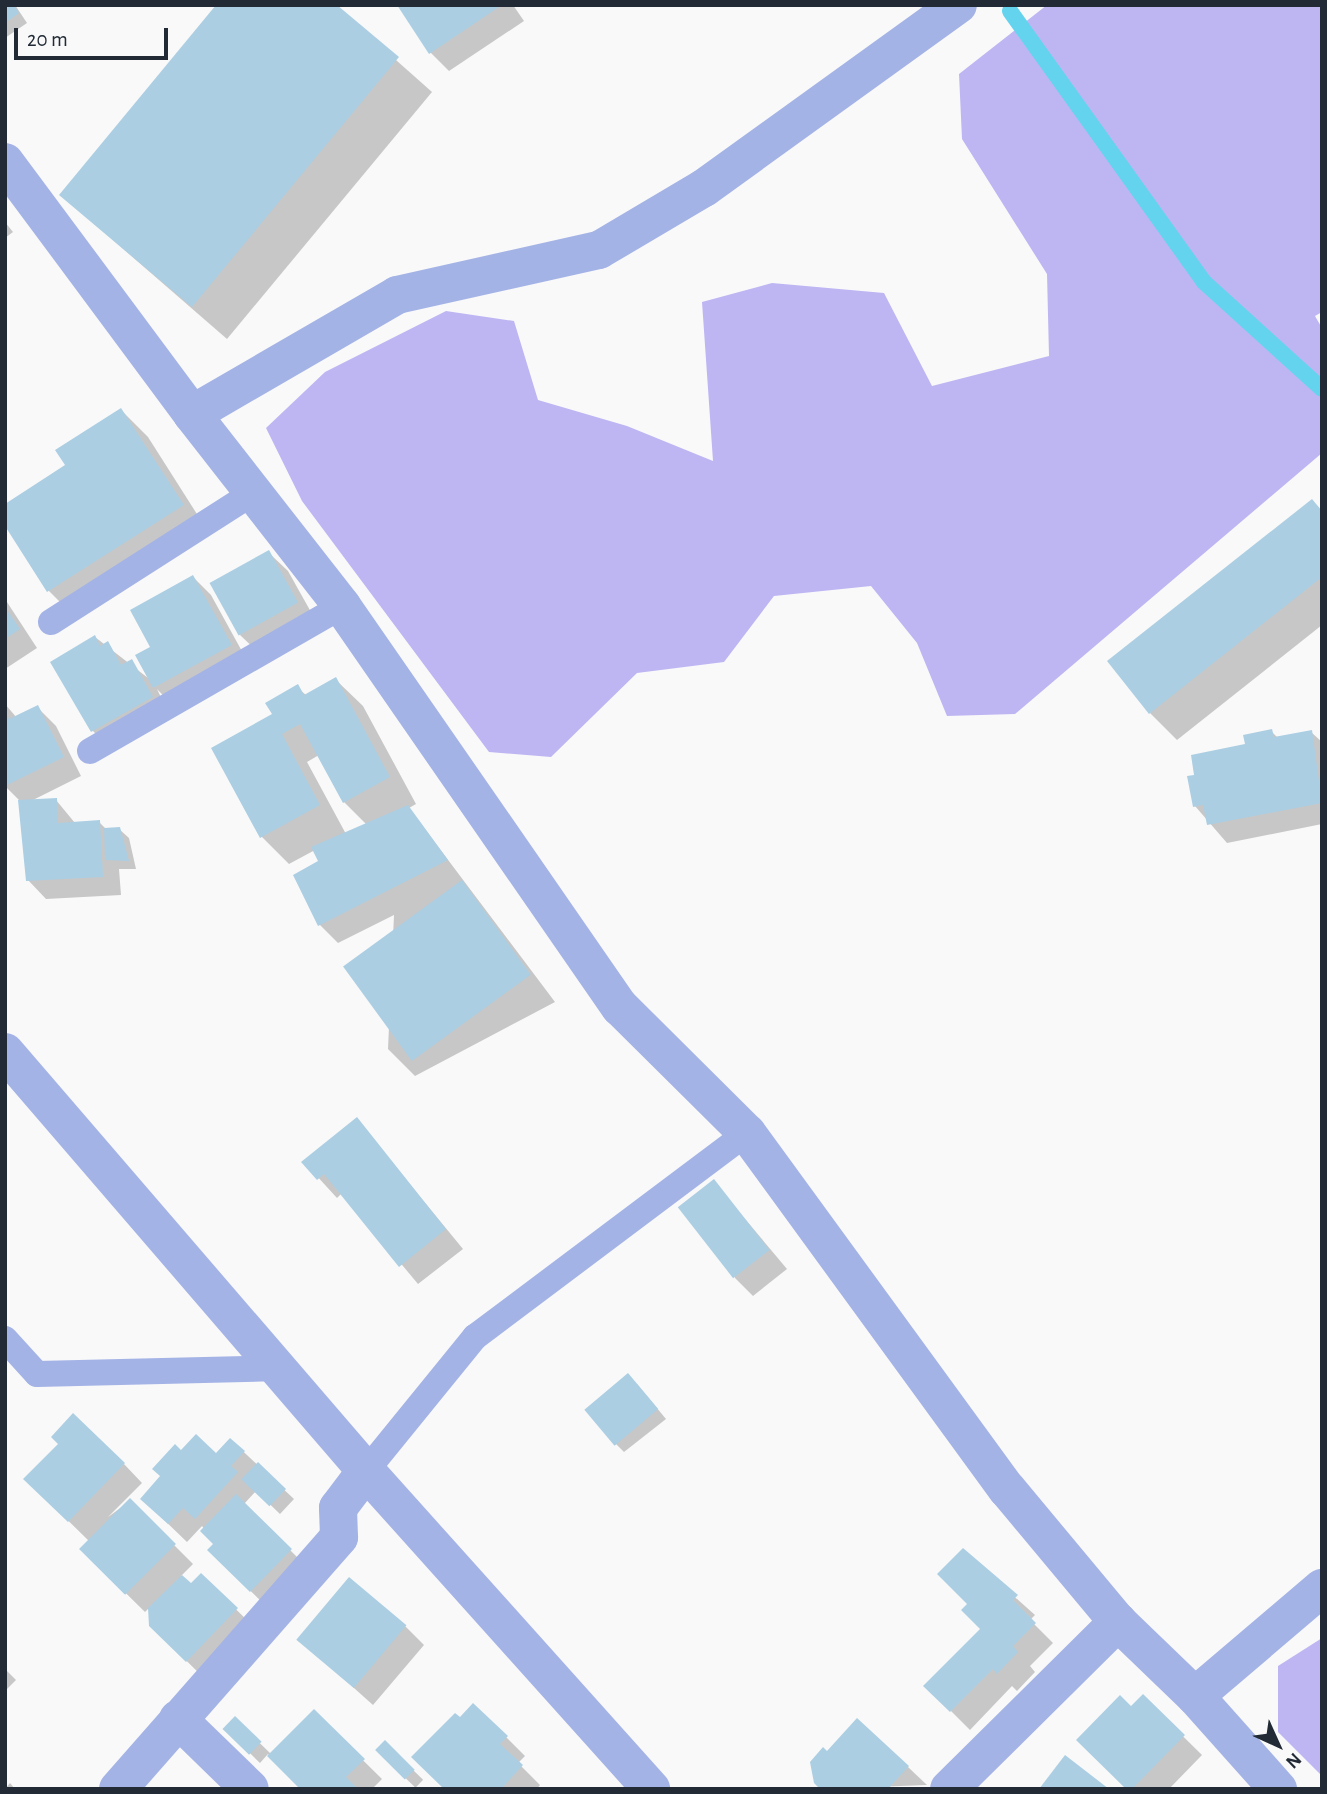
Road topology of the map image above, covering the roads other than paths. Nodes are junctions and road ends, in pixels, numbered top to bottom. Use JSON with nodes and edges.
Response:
{"nodes":[{"id":1,"x":958,"y":5,"type":"edge"},
{"id":2,"x":5,"y":162,"type":"edge"},
{"id":3,"x":192,"y":414,"type":"junction"},
{"id":4,"x":253,"y":493,"type":"junction"},
{"id":5,"x":342,"y":606,"type":"junction"},
{"id":6,"x":51,"y":622,"type":"dead end"},
{"id":7,"x":90,"y":751,"type":"dead end"},
{"id":8,"x":5,"y":1052,"type":"edge"},
{"id":9,"x":747,"y":1133,"type":"junction"},
{"id":10,"x":5,"y":1339,"type":"edge"},
{"id":11,"x":279,"y":1368,"type":"junction"},
{"id":12,"x":366,"y":1471,"type":"junction"},
{"id":13,"x":1322,"y":1588,"type":"edge"},
{"id":14,"x":1118,"y":1622,"type":"junction"},
{"id":15,"x":1195,"y":1696,"type":"junction"},
{"id":16,"x":178,"y":1719,"type":"junction"},
{"id":17,"x":118,"y":1789,"type":"edge"},
{"id":18,"x":250,"y":1789,"type":"edge"},
{"id":19,"x":651,"y":1789,"type":"edge"},
{"id":20,"x":949,"y":1789,"type":"edge"},
{"id":21,"x":1278,"y":1789,"type":"edge"}],
"edges":[{"from":1,"to":3,"type":"street"},
{"from":2,"to":3,"type":"street"},
{"from":3,"to":4,"type":"street"},
{"from":4,"to":5,"type":"street"},
{"from":4,"to":6,"type":"lane"},
{"from":5,"to":7,"type":"lane"},
{"from":5,"to":9,"type":"street"},
{"from":8,"to":11,"type":"street"},
{"from":9,"to":12,"type":"lane"},
{"from":9,"to":14,"type":"street"},
{"from":10,"to":11,"type":"lane"},
{"from":11,"to":12,"type":"street"},
{"from":12,"to":16,"type":"street"},
{"from":12,"to":19,"type":"street"},
{"from":13,"to":15,"type":"street"},
{"from":14,"to":15,"type":"street"},
{"from":14,"to":20,"type":"street"},
{"from":15,"to":21,"type":"street"},
{"from":16,"to":17,"type":"street"},
{"from":16,"to":18,"type":"street"}]}
